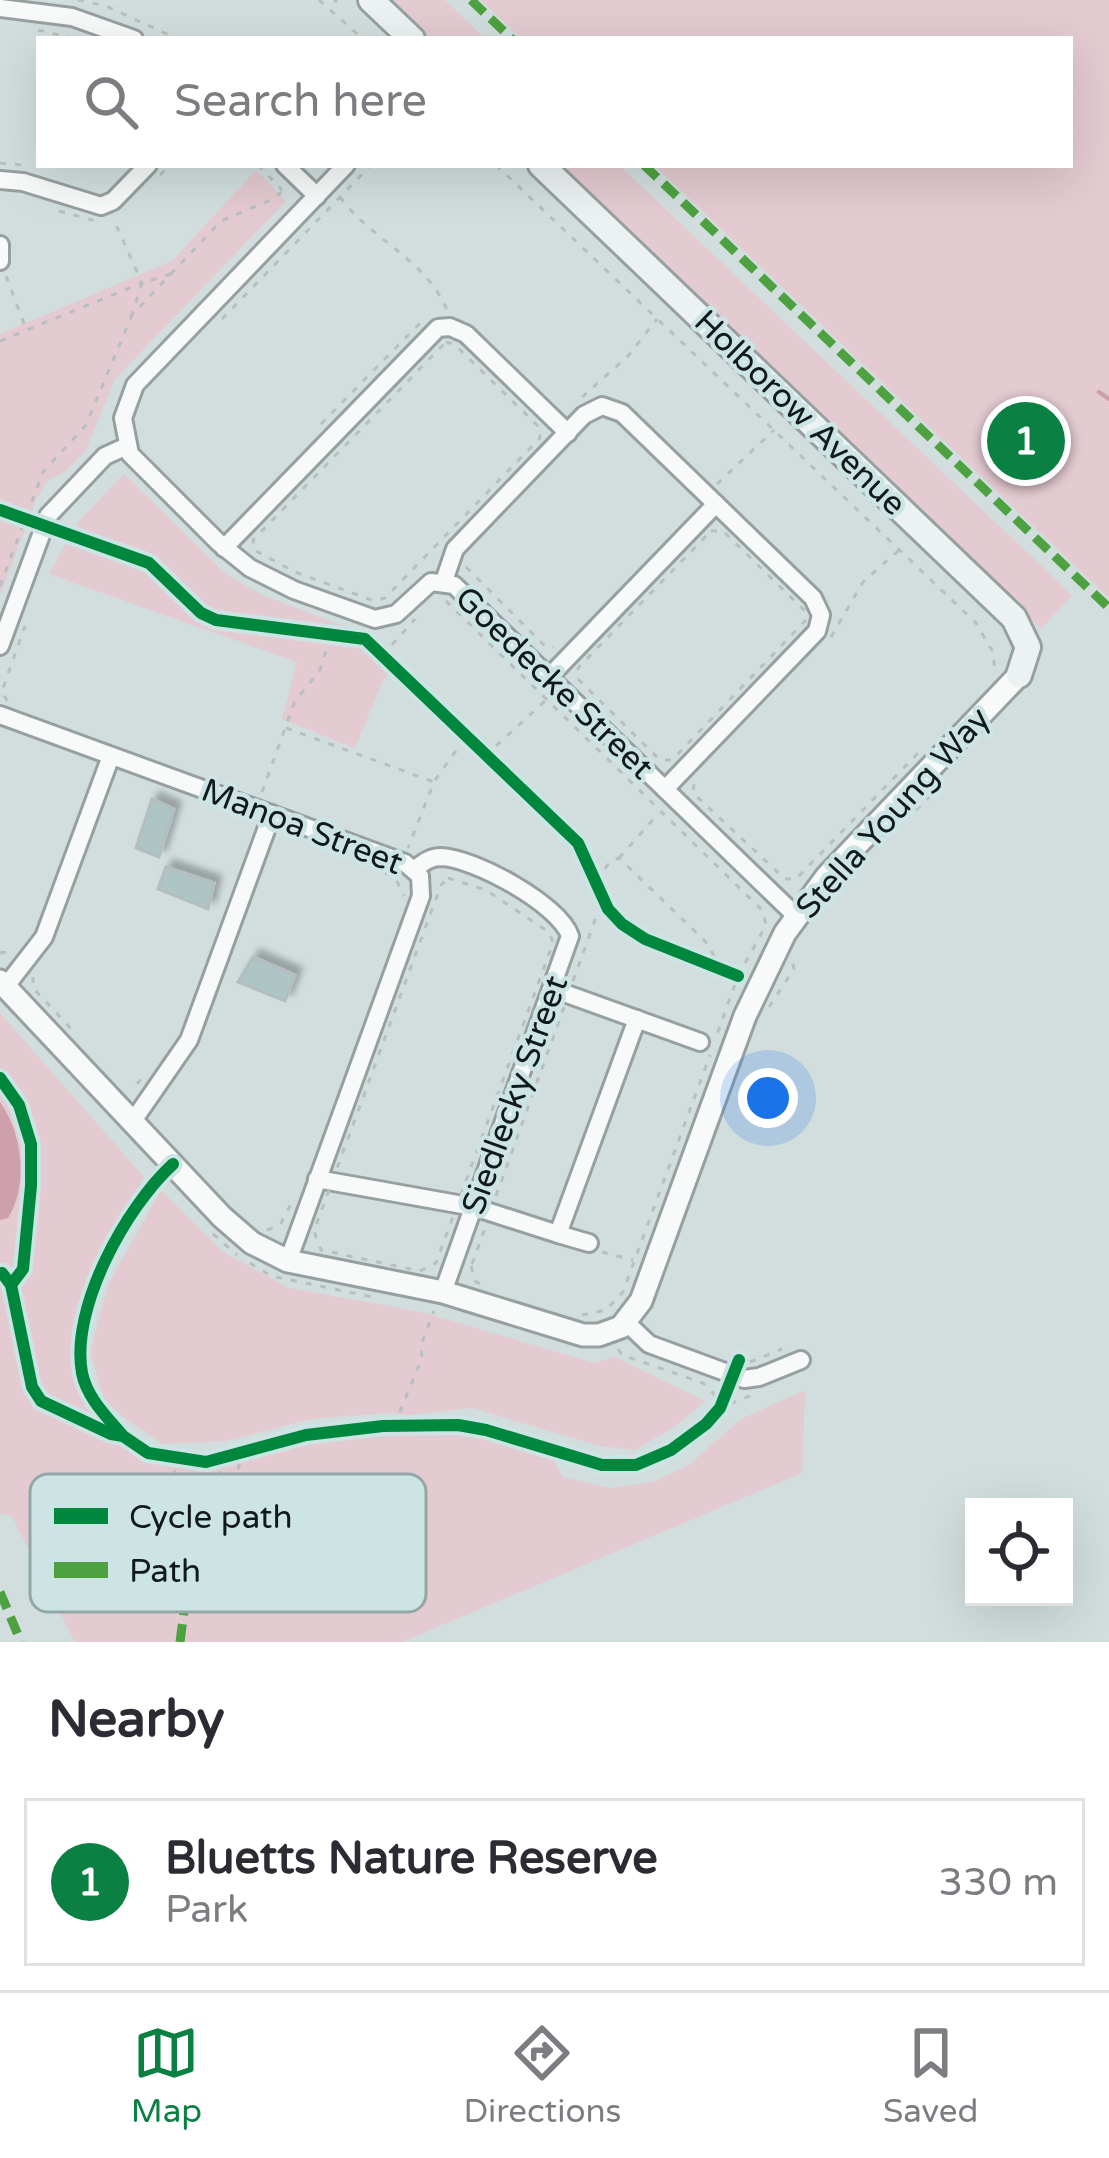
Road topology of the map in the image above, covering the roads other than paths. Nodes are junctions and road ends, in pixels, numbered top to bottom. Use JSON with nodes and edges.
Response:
{"nodes":[{"id":1,"x":371,"y":0,"type":"edge"},
{"id":2,"x":0,"y":8,"type":"edge"},
{"id":3,"x":126,"y":36,"type":"edge"},
{"id":4,"x":409,"y":36,"type":"edge"},
{"id":5,"x":145,"y":168,"type":"edge"},
{"id":6,"x":288,"y":168,"type":"edge"},
{"id":7,"x":343,"y":168,"type":"edge"},
{"id":8,"x":544,"y":168,"type":"edge"},
{"id":9,"x":0,"y":180,"type":"edge"},
{"id":10,"x":317,"y":196,"type":"junction"},
{"id":11,"x":0,"y":245,"type":"edge"},
{"id":12,"x":0,"y":261,"type":"edge"},
{"id":13,"x":568,"y":433,"type":"junction"},
{"id":14,"x":127,"y":446,"type":"junction"},
{"id":15,"x":711,"y":498,"type":"junction"},
{"id":16,"x":224,"y":548,"type":"junction"},
{"id":17,"x":442,"y":590,"type":"junction"},
{"id":18,"x":0,"y":646,"type":"edge"},
{"id":19,"x":549,"y":677,"type":"junction"},
{"id":20,"x":1012,"y":683,"type":"joint"},
{"id":21,"x":4,"y":709,"type":"edge"},
{"id":22,"x":111,"y":756,"type":"junction"},
{"id":23,"x":665,"y":789,"type":"junction"},
{"id":24,"x":272,"y":814,"type":"junction"},
{"id":25,"x":404,"y":869,"type":"junction"},
{"id":26,"x":796,"y":916,"type":"junction"},
{"id":27,"x":3,"y":984,"type":"edge"},
{"id":28,"x":554,"y":989,"type":"junction"},
{"id":29,"x":637,"y":1019,"type":"junction"},
{"id":30,"x":700,"y":1042,"type":"dead end"},
{"id":31,"x":133,"y":1121,"type":"junction"},
{"id":32,"x":317,"y":1179,"type":"junction"},
{"id":33,"x":466,"y":1206,"type":"junction"},
{"id":34,"x":558,"y":1234,"type":"junction"},
{"id":35,"x":589,"y":1244,"type":"road end"},
{"id":36,"x":288,"y":1261,"type":"junction"},
{"id":37,"x":443,"y":1292,"type":"junction"},
{"id":38,"x":632,"y":1329,"type":"junction"},
{"id":39,"x":801,"y":1360,"type":"dead end"}],
"edges":[{"from":1,"to":4,"type":"main road"},
{"from":2,"to":3,"type":"street"},
{"from":5,"to":9,"type":"street"},
{"from":6,"to":10,"type":"street"},
{"from":7,"to":10,"type":"street"},
{"from":8,"to":20,"type":"main road","name":"Holborow Avenue"},
{"from":10,"to":14,"type":"street"},
{"from":11,"to":12,"type":"street"},
{"from":13,"to":15,"type":"street"},
{"from":13,"to":16,"type":"street"},
{"from":13,"to":17,"type":"street"},
{"from":14,"to":16,"type":"street","name":"Goedecke Street"},
{"from":14,"to":18,"type":"street"},
{"from":15,"to":19,"type":"street"},
{"from":15,"to":23,"type":"street"},
{"from":16,"to":17,"type":"street","name":"Goedecke Street"},
{"from":17,"to":19,"type":"street","name":"Goedecke Street"},
{"from":19,"to":23,"type":"street","name":"Goedecke Street"},
{"from":20,"to":26,"type":"street","name":"Stella Young Way"},
{"from":21,"to":22,"type":"street","name":"Manoa Street"},
{"from":22,"to":24,"type":"street","name":"Manoa Street"},
{"from":22,"to":27,"type":"street"},
{"from":23,"to":26,"type":"street","name":"Goedecke Street"},
{"from":24,"to":25,"type":"street","name":"Manoa Street"},
{"from":24,"to":31,"type":"street"},
{"from":25,"to":28,"type":"street","name":"Siedlecky Street"},
{"from":25,"to":32,"type":"street","name":"Manoa Street"},
{"from":26,"to":38,"type":"street","name":"Stella Young Way"},
{"from":27,"to":31,"type":"street"},
{"from":28,"to":29,"type":"street"},
{"from":28,"to":33,"type":"street","name":"Siedlecky Street"},
{"from":29,"to":30,"type":"street"},
{"from":29,"to":34,"type":"street"},
{"from":31,"to":36,"type":"street"},
{"from":32,"to":33,"type":"street"},
{"from":32,"to":36,"type":"street","name":"Manoa Street"},
{"from":33,"to":34,"type":"street"},
{"from":33,"to":37,"type":"street","name":"Siedlecky Street"},
{"from":34,"to":35,"type":"street"},
{"from":36,"to":37,"type":"street"},
{"from":37,"to":38,"type":"street"},
{"from":38,"to":39,"type":"street"}]}
